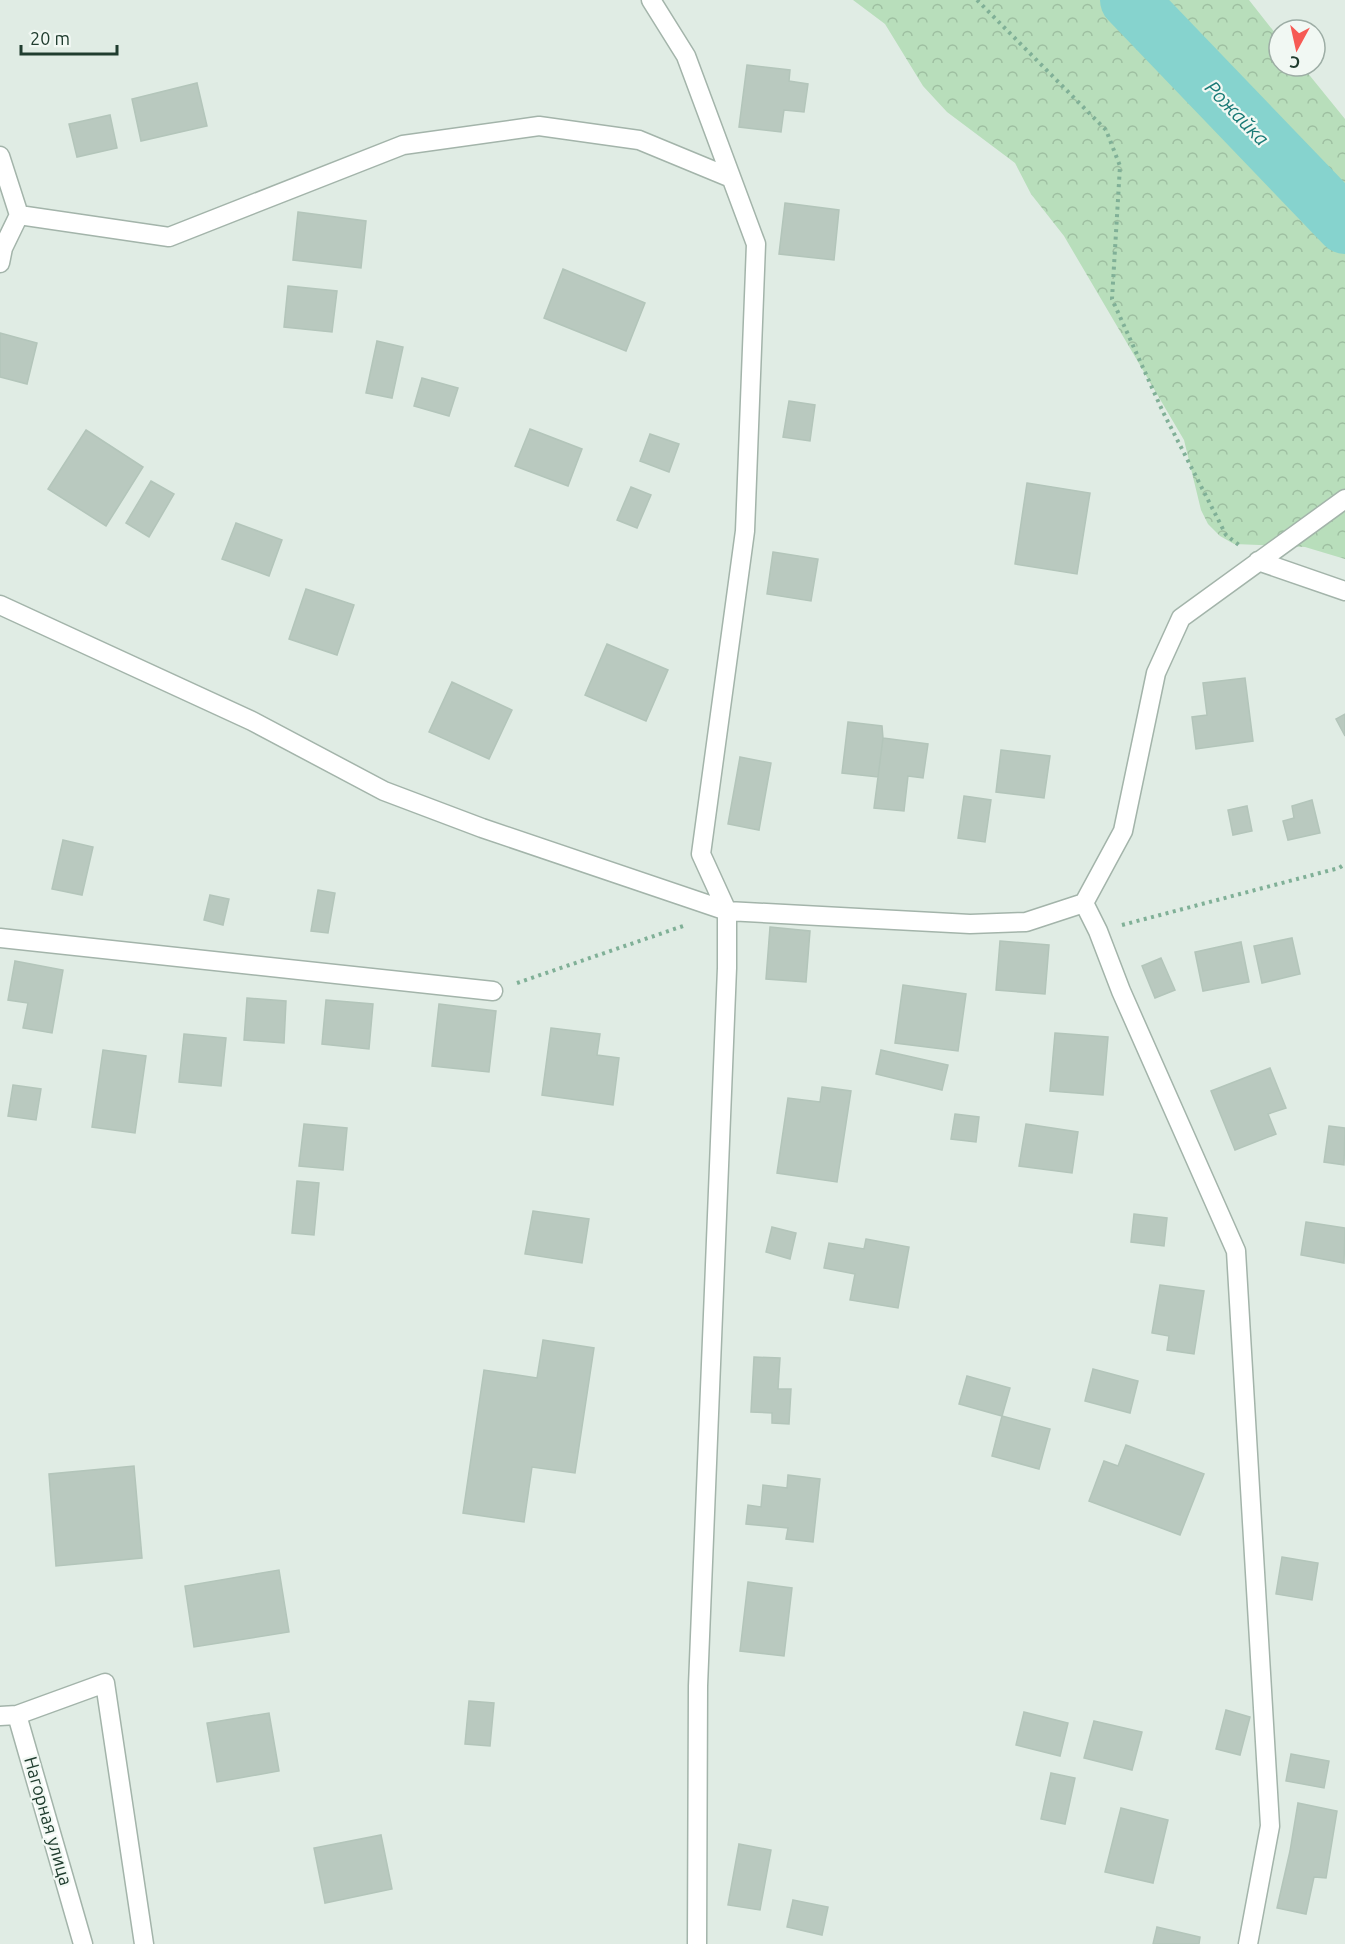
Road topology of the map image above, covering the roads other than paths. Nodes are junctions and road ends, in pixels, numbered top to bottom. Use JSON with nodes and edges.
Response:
{"nodes":[{"id":1,"x":651,"y":0,"type":"edge"},
{"id":2,"x":0,"y":156,"type":"edge"},
{"id":3,"x":731,"y":178,"type":"junction"},
{"id":4,"x":19,"y":215,"type":"junction"},
{"id":5,"x":0,"y":263,"type":"edge"},
{"id":6,"x":1345,"y":500,"type":"edge"},
{"id":7,"x":1258,"y":561,"type":"junction"},
{"id":8,"x":1345,"y":591,"type":"edge"},
{"id":9,"x":0,"y":605,"type":"edge"},
{"id":10,"x":1084,"y":903,"type":"junction"},
{"id":11,"x":727,"y":911,"type":"junction"},
{"id":12,"x":0,"y":938,"type":"edge"},
{"id":13,"x":494,"y":991,"type":"road end"},
{"id":14,"x":8,"y":1715,"type":"edge"},
{"id":15,"x":83,"y":1944,"type":"edge"},
{"id":16,"x":144,"y":1944,"type":"edge"},
{"id":17,"x":697,"y":1944,"type":"edge"},
{"id":18,"x":1248,"y":1944,"type":"edge"}],
"edges":[{"from":1,"to":3,"type":"street"},
{"from":2,"to":4,"type":"street"},
{"from":3,"to":4,"type":"street"},
{"from":3,"to":11,"type":"street"},
{"from":4,"to":5,"type":"street"},
{"from":6,"to":7,"type":"street"},
{"from":7,"to":8,"type":"street"},
{"from":7,"to":10,"type":"street"},
{"from":9,"to":11,"type":"street"},
{"from":10,"to":11,"type":"street"},
{"from":10,"to":18,"type":"street"},
{"from":11,"to":17,"type":"street"},
{"from":12,"to":13,"type":"street"},
{"from":14,"to":15,"type":"street","name":"Нагорная улица"},
{"from":14,"to":16,"type":"street"}]}
